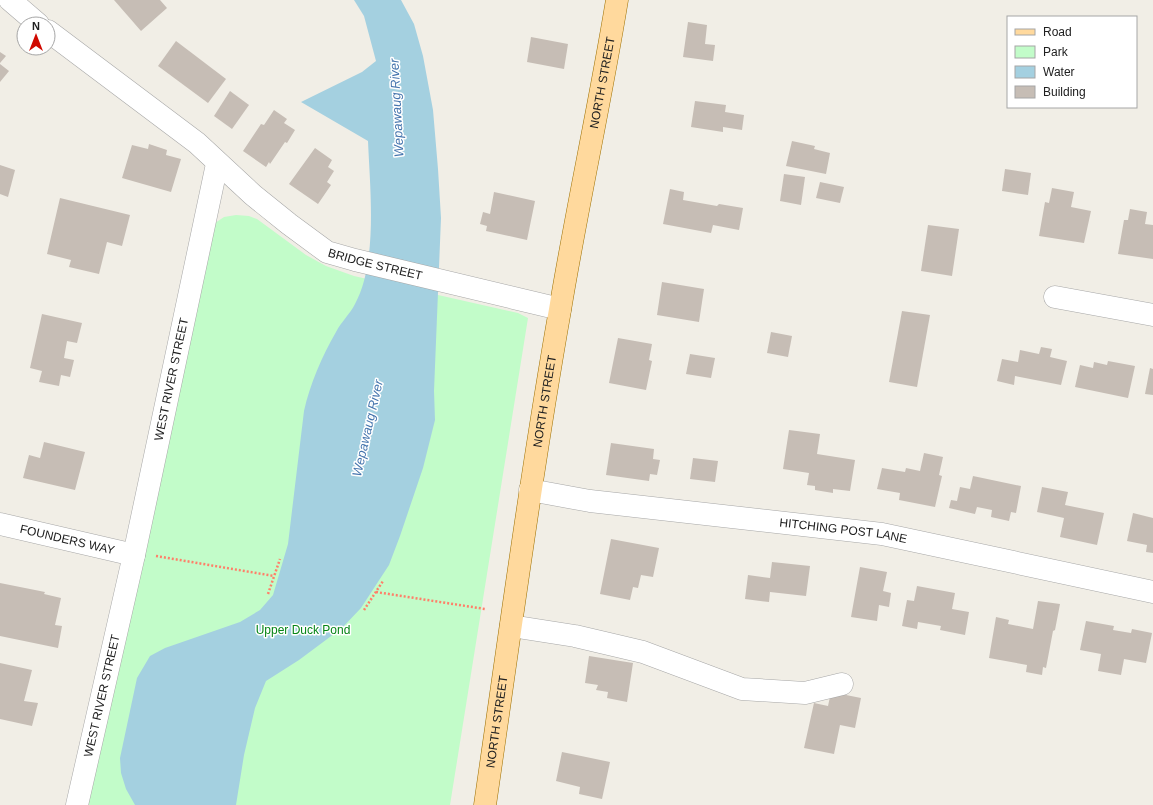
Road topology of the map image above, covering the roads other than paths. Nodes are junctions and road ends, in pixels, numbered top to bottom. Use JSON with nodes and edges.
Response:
{"nodes":[{"id":1,"x":10,"y":0,"type":"edge"},
{"id":2,"x":617,"y":0,"type":"edge"},
{"id":3,"x":29,"y":16,"type":"edge"},
{"id":4,"x":56,"y":38,"type":"edge"},
{"id":5,"x":217,"y":164,"type":"junction"},
{"id":6,"x":1055,"y":297,"type":"dead end"},
{"id":7,"x":560,"y":309,"type":"junction"},
{"id":8,"x":1153,"y":315,"type":"edge"},
{"id":9,"x":530,"y":490,"type":"junction"},
{"id":10,"x":0,"y":524,"type":"edge"},
{"id":11,"x":144,"y":556,"type":"junction"},
{"id":12,"x":1153,"y":592,"type":"edge"},
{"id":13,"x":511,"y":626,"type":"junction"},
{"id":14,"x":842,"y":684,"type":"dead end"},
{"id":15,"x":77,"y":805,"type":"edge"},
{"id":16,"x":486,"y":805,"type":"edge"}],
"edges":[{"from":1,"to":3,"type":"street"},
{"from":2,"to":7,"type":"main road","name":"NORTH STREET"},
{"from":4,"to":5,"type":"street"},
{"from":5,"to":7,"type":"street","name":"BRIDGE STREET"},
{"from":5,"to":11,"type":"street","name":"WEST RIVER STREET"},
{"from":6,"to":8,"type":"street"},
{"from":7,"to":9,"type":"main road","name":"NORTH STREET"},
{"from":9,"to":12,"type":"street","name":"HITCHING POST LANE"},
{"from":9,"to":13,"type":"main road","name":"NORTH STREET"},
{"from":10,"to":11,"type":"street","name":"FOUNDERS WAY"},
{"from":11,"to":15,"type":"street","name":"WEST RIVER STREET"},
{"from":13,"to":14,"type":"street"},
{"from":13,"to":16,"type":"main road","name":"NORTH STREET"}]}
